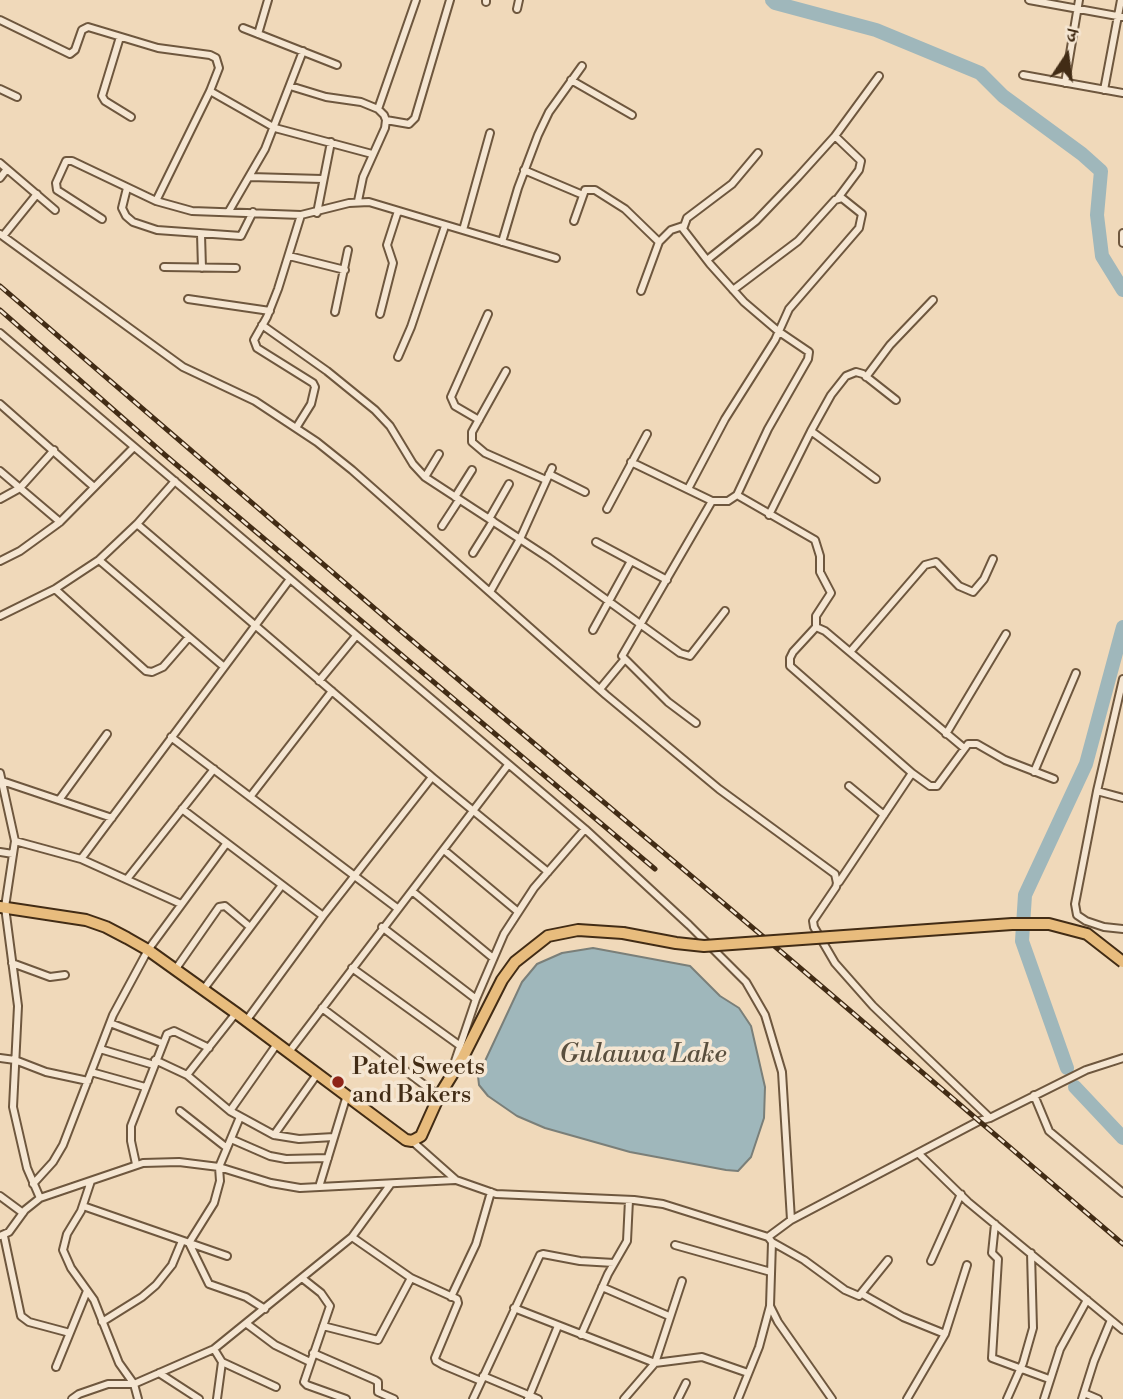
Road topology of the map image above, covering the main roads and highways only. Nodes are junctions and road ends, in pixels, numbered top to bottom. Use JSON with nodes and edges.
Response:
{"nodes":[{"id":1,"x":2,"y":907,"type":"edge"},
{"id":2,"x":1123,"y":962,"type":"edge"}],
"edges":[{"from":1,"to":2,"type":"main road","bridge":true}]}
